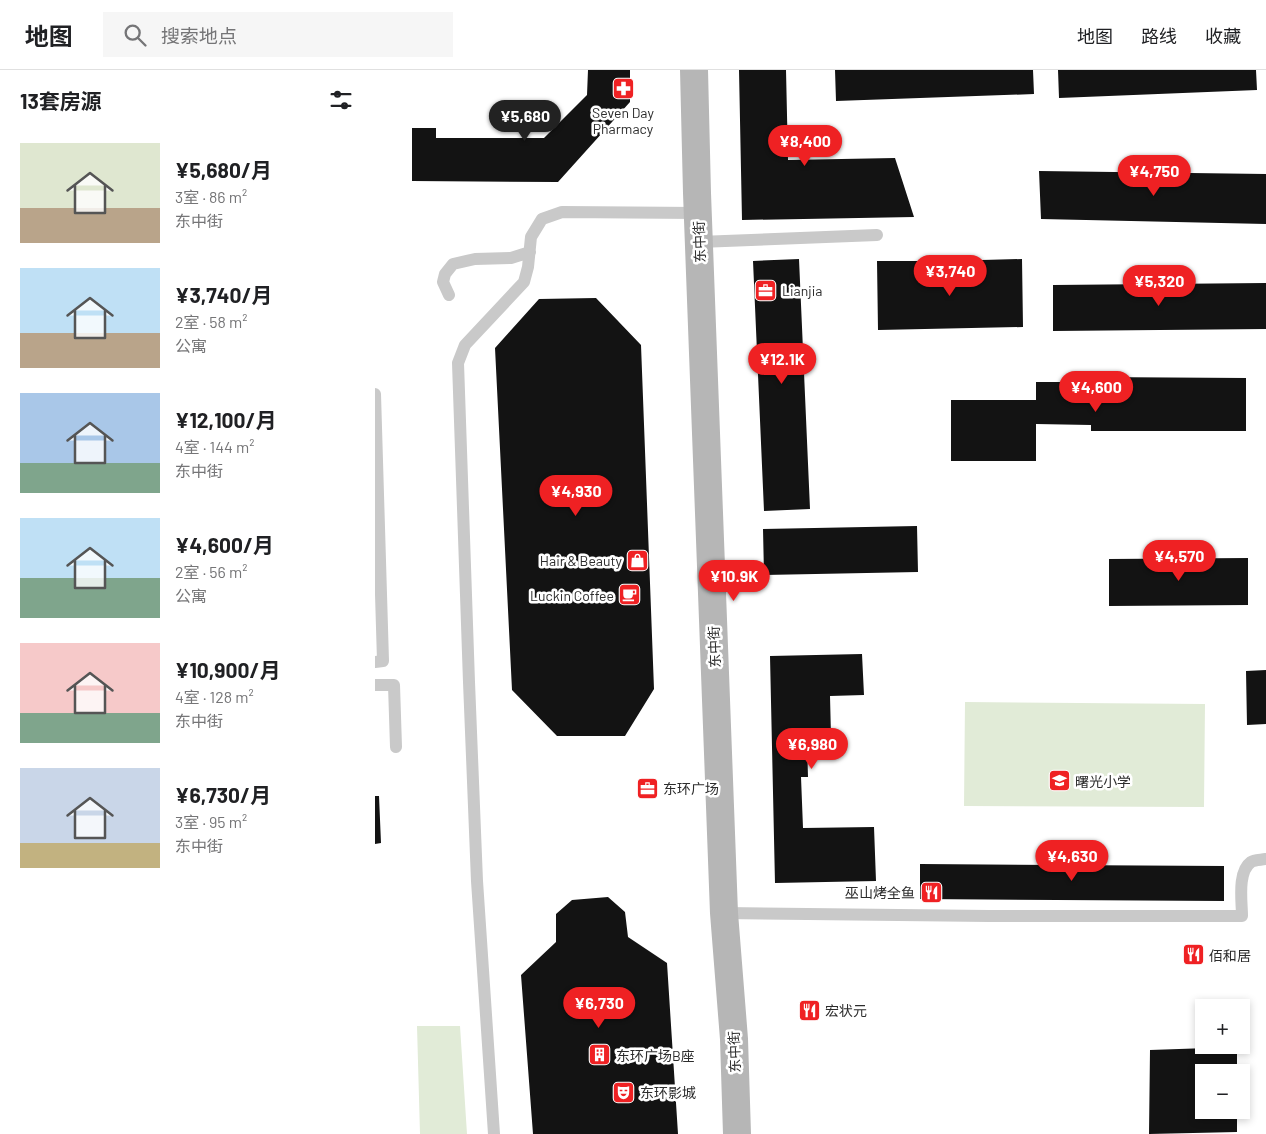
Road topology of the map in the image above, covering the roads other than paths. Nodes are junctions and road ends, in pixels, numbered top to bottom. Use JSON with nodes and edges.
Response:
{"nodes":[{"id":1,"x":694,"y":70,"type":"edge"},
{"id":2,"x":698,"y":213,"type":"junction"},
{"id":3,"x":877,"y":235,"type":"dead end"},
{"id":4,"x":699,"y":242,"type":"junction"},
{"id":5,"x":529,"y":252,"type":"junction"},
{"id":6,"x":449,"y":295,"type":"dead end"},
{"id":7,"x":375,"y":394,"type":"edge"},
{"id":8,"x":375,"y":662,"type":"edge"},
{"id":9,"x":375,"y":685,"type":"edge"},
{"id":10,"x":395,"y":747,"type":"dead end"},
{"id":11,"x":1266,"y":860,"type":"edge"},
{"id":12,"x":724,"y":913,"type":"junction"},
{"id":13,"x":493,"y":1134,"type":"edge"},
{"id":14,"x":737,"y":1134,"type":"edge"}],
"edges":[{"from":1,"to":2,"type":"street","name":"东中街"},
{"from":2,"to":4,"type":"street","name":"东中街"},
{"from":2,"to":5,"type":"lane"},
{"from":3,"to":4,"type":"lane"},
{"from":4,"to":12,"type":"street","name":"东中街"},
{"from":5,"to":6,"type":"lane"},
{"from":5,"to":13,"type":"lane"},
{"from":7,"to":8,"type":"lane"},
{"from":9,"to":10,"type":"lane"},
{"from":11,"to":12,"type":"lane"},
{"from":12,"to":14,"type":"street","name":"东中街"}]}
